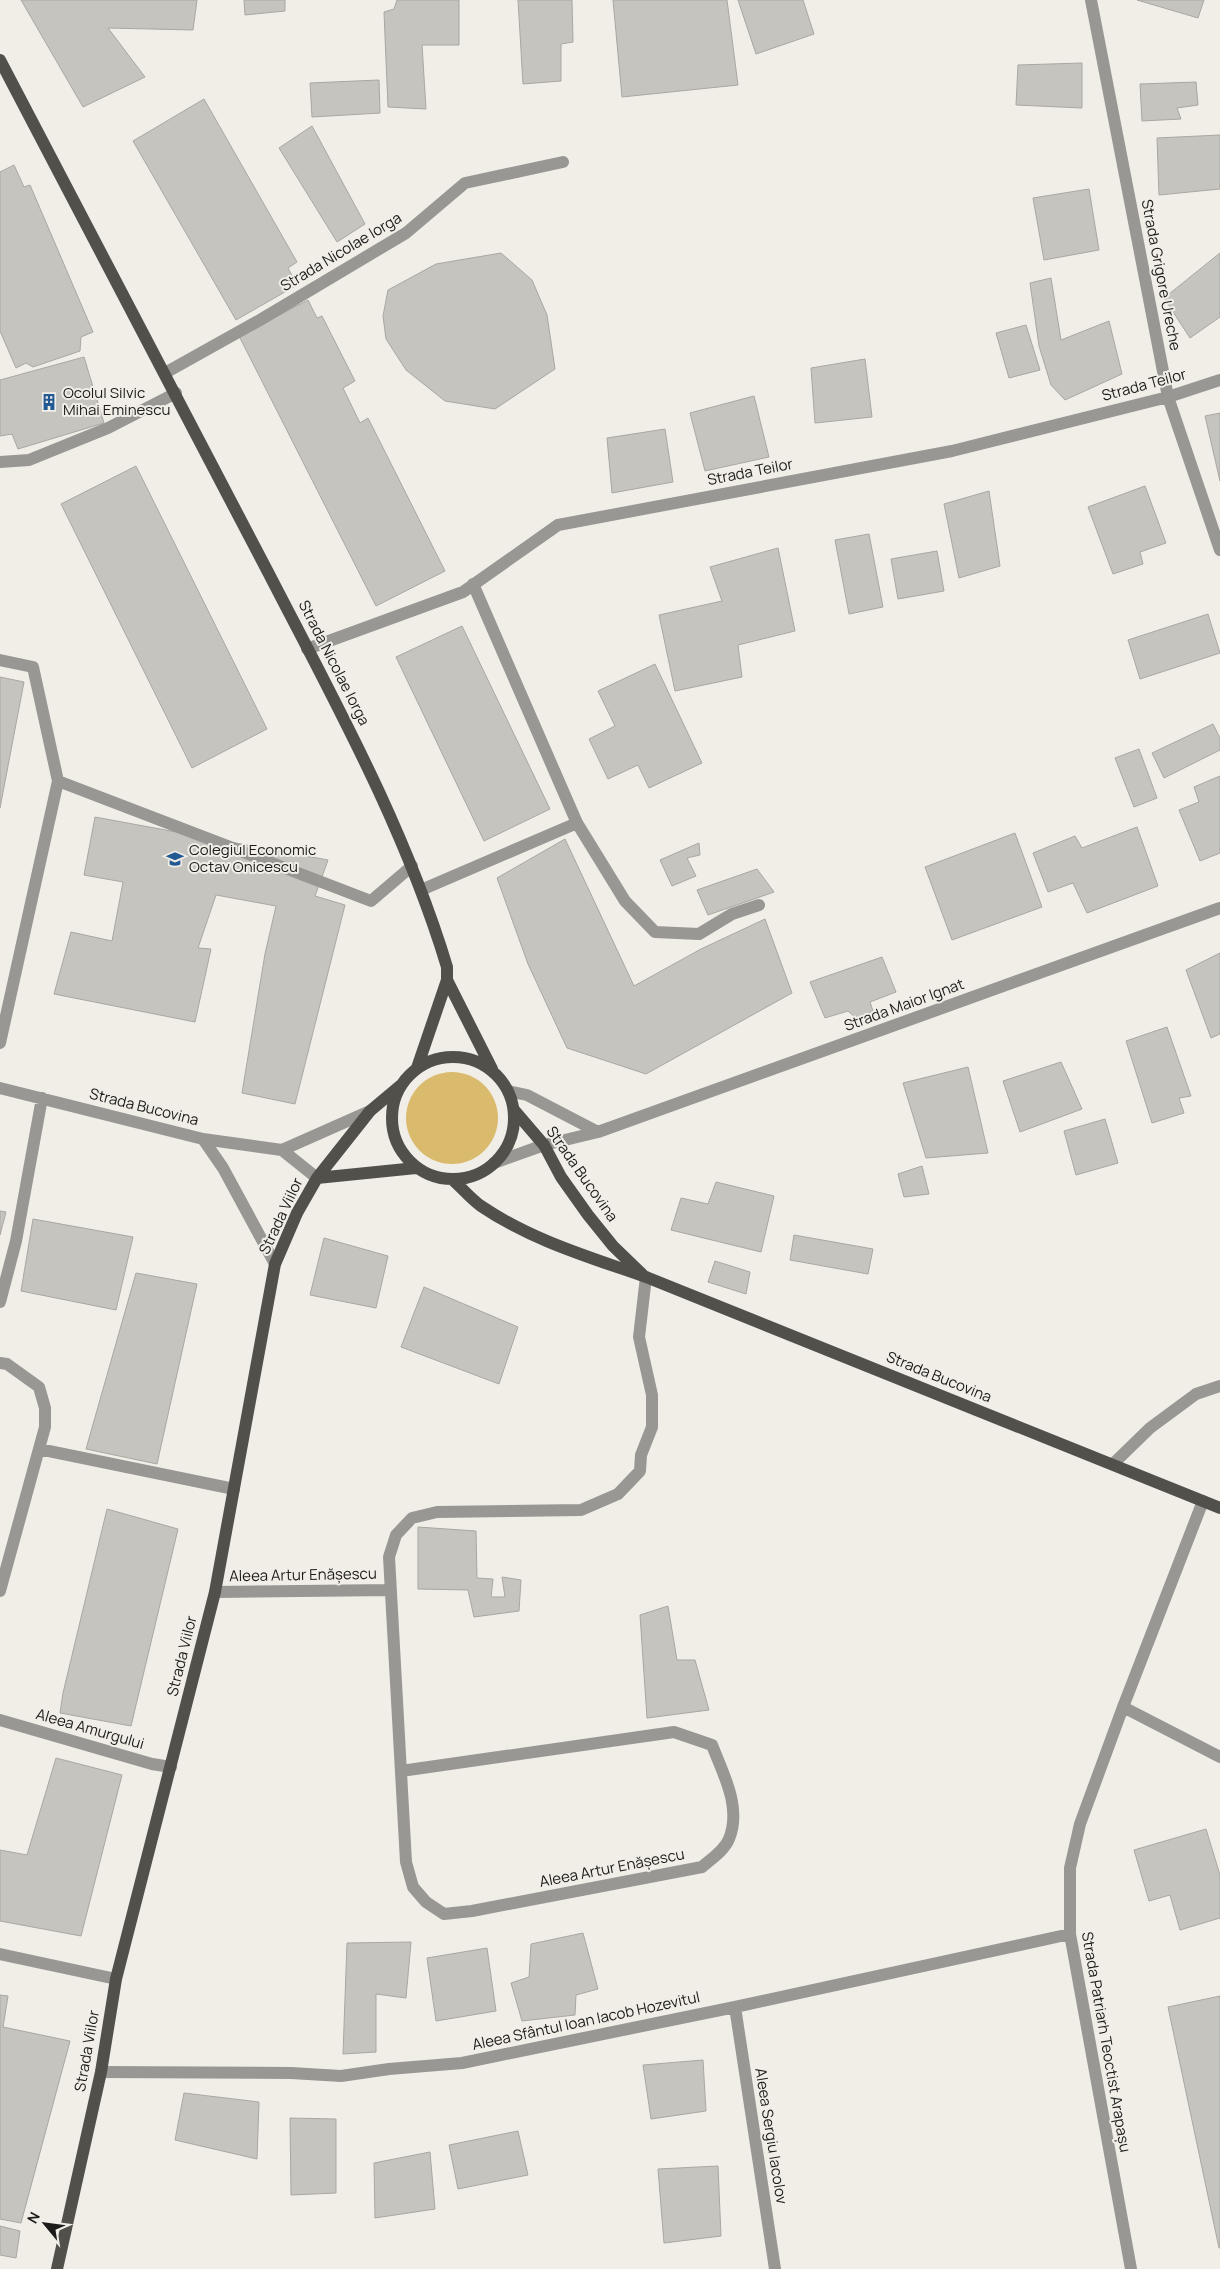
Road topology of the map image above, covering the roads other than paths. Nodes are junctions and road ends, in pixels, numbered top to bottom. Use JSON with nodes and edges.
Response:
{"nodes":[{"id":1,"x":1091,"y":0,"type":"edge"},
{"id":2,"x":0,"y":60,"type":"edge"},
{"id":3,"x":563,"y":162,"type":"dead end"},
{"id":4,"x":165,"y":373,"type":"junction"},
{"id":5,"x":1220,"y":380,"type":"edge"},
{"id":6,"x":176,"y":393,"type":"junction"},
{"id":7,"x":1168,"y":397,"type":"junction"},
{"id":8,"x":0,"y":462,"type":"edge"},
{"id":9,"x":1220,"y":550,"type":"edge"},
{"id":10,"x":473,"y":584,"type":"junction"},
{"id":11,"x":307,"y":648,"type":"junction"},
{"id":12,"x":0,"y":660,"type":"edge"},
{"id":13,"x":58,"y":781,"type":"junction"},
{"id":14,"x":576,"y":823,"type":"junction"},
{"id":15,"x":412,"y":866,"type":"junction"},
{"id":16,"x":421,"y":890,"type":"junction"},
{"id":17,"x":759,"y":905,"type":"dead end"},
{"id":18,"x":1220,"y":908,"type":"edge"},
{"id":19,"x":446,"y":980,"type":"junction"},
{"id":20,"x":0,"y":1043,"type":"edge"},
{"id":21,"x":417,"y":1068,"type":"junction"},
{"id":22,"x":493,"y":1071,"type":"junction"},
{"id":23,"x":401,"y":1086,"type":"junction"},
{"id":24,"x":0,"y":1088,"type":"edge"},
{"id":25,"x":508,"y":1091,"type":"junction"},
{"id":26,"x":42,"y":1098,"type":"junction"},
{"id":27,"x":514,"y":1110,"type":"junction"},
{"id":28,"x":370,"y":1111,"type":"junction"},
{"id":29,"x":598,"y":1132,"type":"junction"},
{"id":30,"x":203,"y":1139,"type":"junction"},
{"id":31,"x":544,"y":1145,"type":"junction"},
{"id":32,"x":282,"y":1150,"type":"junction"},
{"id":33,"x":494,"y":1163,"type":"junction"},
{"id":34,"x":416,"y":1168,"type":"junction"},
{"id":35,"x":317,"y":1178,"type":"junction"},
{"id":36,"x":453,"y":1180,"type":"junction"},
{"id":37,"x":275,"y":1264,"type":"junction"},
{"id":38,"x":646,"y":1277,"type":"junction"},
{"id":39,"x":0,"y":1302,"type":"edge"},
{"id":40,"x":0,"y":1363,"type":"edge"},
{"id":41,"x":1220,"y":1386,"type":"edge"},
{"id":42,"x":39,"y":1449,"type":"junction"},
{"id":43,"x":1113,"y":1464,"type":"junction"},
{"id":44,"x":234,"y":1489,"type":"junction"},
{"id":45,"x":1203,"y":1501,"type":"junction"},
{"id":46,"x":1220,"y":1508,"type":"edge"},
{"id":47,"x":391,"y":1590,"type":"junction"},
{"id":48,"x":0,"y":1591,"type":"edge"},
{"id":49,"x":215,"y":1592,"type":"junction"},
{"id":50,"x":1123,"y":1706,"type":"junction"},
{"id":51,"x":0,"y":1720,"type":"edge"},
{"id":52,"x":1220,"y":1757,"type":"edge"},
{"id":53,"x":171,"y":1767,"type":"junction"},
{"id":54,"x":401,"y":1771,"type":"junction"},
{"id":55,"x":1070,"y":1934,"type":"junction"},
{"id":56,"x":0,"y":1954,"type":"edge"},
{"id":57,"x":116,"y":1979,"type":"junction"},
{"id":58,"x":735,"y":2007,"type":"junction"},
{"id":59,"x":101,"y":2072,"type":"junction"},
{"id":60,"x":57,"y":2269,"type":"edge"},
{"id":61,"x":775,"y":2269,"type":"edge"},
{"id":62,"x":1131,"y":2269,"type":"edge"}],
"edges":[{"from":1,"to":7,"type":"street","name":"Strada Grigore Ureche"},
{"from":2,"to":4,"type":"main road","name":"Strada Nicolae Iorga"},
{"from":3,"to":4,"type":"street","name":"Strada Nicolae Iorga"},
{"from":4,"to":6,"type":"main road","name":"Strada Nicolae Iorga"},
{"from":5,"to":7,"type":"street","name":"Strada Teilor"},
{"from":6,"to":8,"type":"street"},
{"from":6,"to":11,"type":"main road","name":"Strada Nicolae Iorga"},
{"from":7,"to":9,"type":"street","name":"Strada Grigore Ureche"},
{"from":7,"to":10,"type":"street","name":"Strada Teilor"},
{"from":10,"to":11,"type":"street","name":"Strada Teilor"},
{"from":10,"to":14,"type":"street"},
{"from":11,"to":15,"type":"main road","name":"Strada Nicolae Iorga"},
{"from":12,"to":13,"type":"street"},
{"from":13,"to":15,"type":"street"},
{"from":13,"to":20,"type":"street"},
{"from":14,"to":16,"type":"street"},
{"from":14,"to":17,"type":"street"},
{"from":15,"to":16,"type":"main road","name":"Strada Nicolae Iorga"},
{"from":16,"to":19,"type":"main road","name":"Strada Nicolae Iorga"},
{"from":18,"to":29,"type":"street","name":"Strada Maior Ignat"},
{"from":19,"to":21,"type":"main road","name":"Strada Nicolae Iorga"},
{"from":19,"to":22,"type":"main road","name":"Strada Nicolae Iorga"},
{"from":21,"to":22,"type":"main road"},
{"from":21,"to":23,"type":"main road"},
{"from":22,"to":25,"type":"main road"},
{"from":23,"to":28,"type":"main road","name":"Strada Viilor"},
{"from":23,"to":34,"type":"main road"},
{"from":24,"to":26,"type":"street","name":"Strada Bucovina"},
{"from":25,"to":27,"type":"main road"},
{"from":25,"to":29,"type":"street"},
{"from":26,"to":30,"type":"street","name":"Strada Bucovina"},
{"from":26,"to":39,"type":"street"},
{"from":27,"to":31,"type":"main road","name":"Strada Bucovina"},
{"from":27,"to":33,"type":"main road"},
{"from":28,"to":32,"type":"street"},
{"from":28,"to":35,"type":"main road","name":"Strada Viilor"},
{"from":29,"to":31,"type":"street","name":"Strada Maior Ignat"},
{"from":30,"to":32,"type":"street","name":"Strada Bucovina"},
{"from":30,"to":37,"type":"street"},
{"from":31,"to":33,"type":"street","name":"Strada Maior Ignat"},
{"from":31,"to":38,"type":"main road","name":"Strada Bucovina"},
{"from":32,"to":35,"type":"street"},
{"from":33,"to":36,"type":"main road"},
{"from":34,"to":35,"type":"main road"},
{"from":34,"to":36,"type":"main road"},
{"from":35,"to":37,"type":"main road","name":"Strada Viilor"},
{"from":36,"to":38,"type":"main road","name":"Strada Bucovina"},
{"from":37,"to":44,"type":"main road","name":"Strada Viilor"},
{"from":38,"to":43,"type":"main road","name":"Strada Bucovina"},
{"from":38,"to":47,"type":"street","name":"Aleea Artur Enășescu"},
{"from":40,"to":42,"type":"street"},
{"from":41,"to":43,"type":"street"},
{"from":42,"to":44,"type":"street"},
{"from":42,"to":48,"type":"street"},
{"from":43,"to":45,"type":"main road","name":"Strada Bucovina"},
{"from":44,"to":49,"type":"main road","name":"Strada Viilor"},
{"from":45,"to":46,"type":"main road","name":"Strada Bucovina"},
{"from":45,"to":50,"type":"street","name":"Strada Patriarh Teoctist Arapașu"},
{"from":47,"to":49,"type":"street","name":"Aleea Artur Enășescu"},
{"from":47,"to":54,"type":"street","name":"Aleea Artur Enășescu"},
{"from":49,"to":53,"type":"main road","name":"Strada Viilor"},
{"from":50,"to":52,"type":"street"},
{"from":50,"to":55,"type":"street","name":"Strada Patriarh Teoctist Arapașu"},
{"from":51,"to":53,"type":"street","name":"Aleea Amurgului"},
{"from":53,"to":57,"type":"main road","name":"Strada Viilor"},
{"from":54,"to":54,"type":"street","name":"Aleea Artur Enășescu"},
{"from":55,"to":58,"type":"street","name":"Aleea Sfântul Ioan Iacob Hozevitul"},
{"from":55,"to":62,"type":"street","name":"Strada Patriarh Teoctist Arapașu"},
{"from":56,"to":57,"type":"street"},
{"from":57,"to":59,"type":"main road","name":"Strada Viilor"},
{"from":58,"to":59,"type":"street","name":"Aleea Sfântul Ioan Iacob Hozevitul"},
{"from":58,"to":61,"type":"street","name":"Aleea Sergiu Iacolov"},
{"from":59,"to":60,"type":"main road","name":"Strada Viilor"}]}
